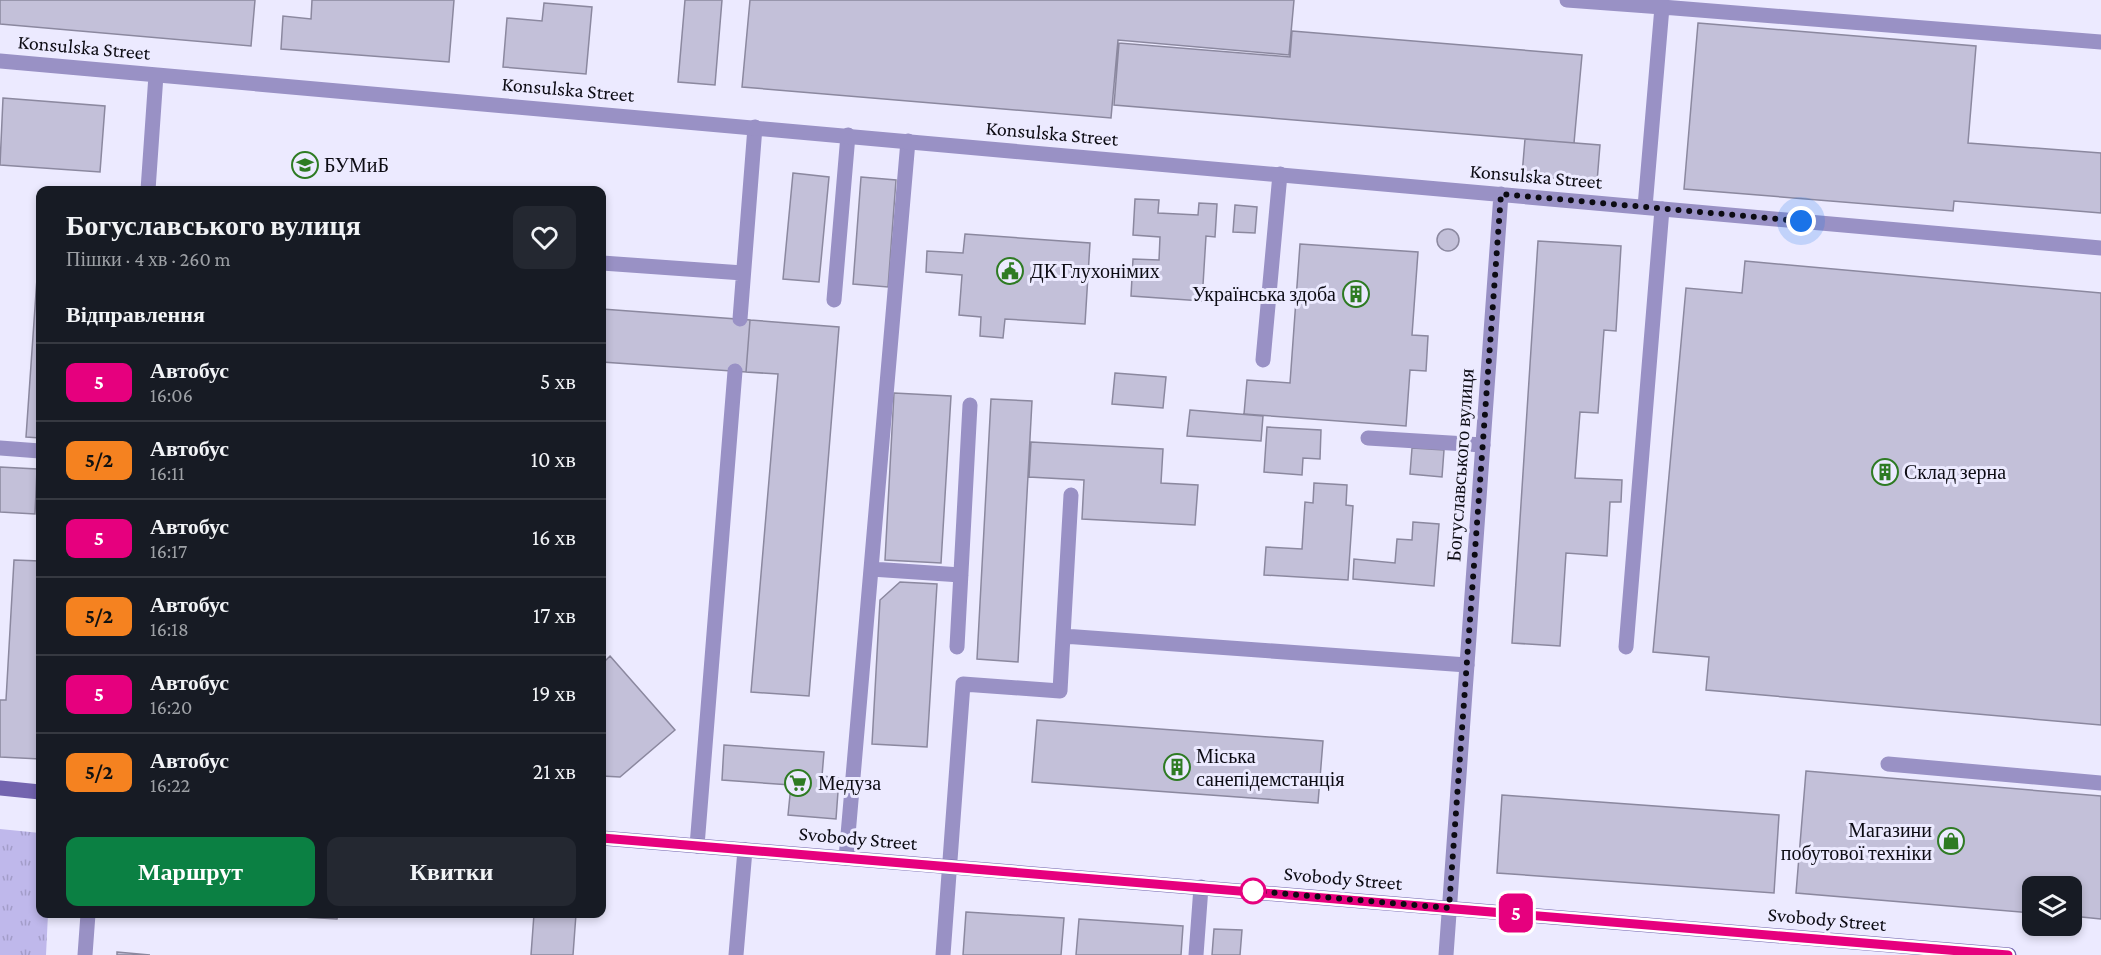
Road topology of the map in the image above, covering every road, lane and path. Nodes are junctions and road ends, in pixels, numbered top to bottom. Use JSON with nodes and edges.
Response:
{"nodes":[{"id":1,"x":1567,"y":0,"type":"edge"},
{"id":2,"x":1662,"y":7,"type":"junction"},
{"id":3,"x":2101,"y":42,"type":"edge"},
{"id":4,"x":0,"y":61,"type":"edge"},
{"id":5,"x":156,"y":75,"type":"junction"},
{"id":6,"x":755,"y":127,"type":"junction"},
{"id":7,"x":848,"y":135,"type":"junction"},
{"id":8,"x":908,"y":141,"type":"junction"},
{"id":9,"x":1280,"y":174,"type":"junction"},
{"id":10,"x":148,"y":186,"type":"edge"},
{"id":11,"x":1501,"y":194,"type":"junction"},
{"id":12,"x":1645,"y":207,"type":"junction"},
{"id":13,"x":1662,"y":209,"type":"junction"},
{"id":14,"x":2101,"y":248,"type":"edge"},
{"id":15,"x":606,"y":263,"type":"edge"},
{"id":16,"x":743,"y":273,"type":"junction"},
{"id":17,"x":834,"y":300,"type":"dead end"},
{"id":18,"x":740,"y":319,"type":"dead end"},
{"id":19,"x":1263,"y":360,"type":"dead end"},
{"id":20,"x":735,"y":371,"type":"dead end"},
{"id":21,"x":970,"y":405,"type":"dead end"},
{"id":22,"x":1368,"y":438,"type":"dead end"},
{"id":23,"x":1483,"y":445,"type":"junction"},
{"id":24,"x":0,"y":448,"type":"edge"},
{"id":25,"x":36,"y":451,"type":"edge"},
{"id":26,"x":1071,"y":495,"type":"dead end"},
{"id":27,"x":871,"y":569,"type":"junction"},
{"id":28,"x":961,"y":575,"type":"junction"},
{"id":29,"x":1063,"y":636,"type":"junction"},
{"id":30,"x":957,"y":647,"type":"dead end"},
{"id":31,"x":1626,"y":647,"type":"dead end"},
{"id":32,"x":1467,"y":665,"type":"junction"},
{"id":33,"x":1888,"y":764,"type":"dead end"},
{"id":34,"x":2101,"y":783,"type":"edge"},
{"id":35,"x":0,"y":788,"type":"edge"},
{"id":36,"x":36,"y":792,"type":"edge"},
{"id":37,"x":606,"y":838,"type":"edge"},
{"id":38,"x":698,"y":846,"type":"junction"},
{"id":39,"x":745,"y":850,"type":"junction"},
{"id":40,"x":846,"y":858,"type":"junction"},
{"id":41,"x":949,"y":867,"type":"junction"},
{"id":42,"x":1202,"y":887,"type":"junction"},
{"id":43,"x":1449,"y":908,"type":"junction"},
{"id":44,"x":88,"y":918,"type":"edge"},
{"id":45,"x":85,"y":955,"type":"edge"},
{"id":46,"x":736,"y":955,"type":"edge"},
{"id":47,"x":943,"y":955,"type":"edge"},
{"id":48,"x":1196,"y":955,"type":"edge"},
{"id":49,"x":1446,"y":955,"type":"edge"},
{"id":50,"x":2009,"y":955,"type":"edge"}],
"edges":[{"from":1,"to":2,"type":"street"},
{"from":2,"to":3,"type":"street"},
{"from":2,"to":12,"type":"street"},
{"from":4,"to":5,"type":"street","name":"Konsulska Street"},
{"from":5,"to":6,"type":"street","name":"Konsulska Street"},
{"from":5,"to":10,"type":"street"},
{"from":6,"to":7,"type":"street","name":"Konsulska Street"},
{"from":6,"to":16,"type":"street"},
{"from":7,"to":8,"type":"street","name":"Konsulska Street"},
{"from":7,"to":17,"type":"street"},
{"from":8,"to":9,"type":"street","name":"Konsulska Street"},
{"from":8,"to":27,"type":"street"},
{"from":9,"to":11,"type":"street","name":"Konsulska Street"},
{"from":9,"to":19,"type":"street"},
{"from":11,"to":12,"type":"street","name":"Konsulska Street"},
{"from":11,"to":23,"type":"street","name":"Богуславського вулиця"},
{"from":12,"to":13,"type":"street","name":"Konsulska Street"},
{"from":13,"to":14,"type":"street","name":"Konsulska Street"},
{"from":13,"to":31,"type":"street"},
{"from":15,"to":16,"type":"street"},
{"from":16,"to":18,"type":"street"},
{"from":20,"to":38,"type":"street"},
{"from":21,"to":28,"type":"street"},
{"from":22,"to":23,"type":"street"},
{"from":23,"to":32,"type":"street","name":"Богуславського вулиця"},
{"from":24,"to":25,"type":"street"},
{"from":26,"to":29,"type":"street"},
{"from":27,"to":28,"type":"street"},
{"from":27,"to":40,"type":"street"},
{"from":28,"to":30,"type":"street"},
{"from":29,"to":32,"type":"street"},
{"from":29,"to":41,"type":"street"},
{"from":32,"to":43,"type":"street","name":"Богуславського вулиця"},
{"from":33,"to":34,"type":"street"},
{"from":35,"to":36,"type":"main road"},
{"from":37,"to":38,"type":"main road","name":"Svobody Street"},
{"from":38,"to":39,"type":"main road","name":"Svobody Street"},
{"from":39,"to":40,"type":"main road","name":"Svobody Street"},
{"from":39,"to":46,"type":"street"},
{"from":40,"to":41,"type":"main road","name":"Svobody Street"},
{"from":41,"to":42,"type":"main road","name":"Svobody Street"},
{"from":41,"to":47,"type":"street"},
{"from":42,"to":43,"type":"main road","name":"Svobody Street"},
{"from":42,"to":48,"type":"street"},
{"from":43,"to":49,"type":"street","name":"Богуславського вулиця"},
{"from":43,"to":50,"type":"main road","name":"Svobody Street"},
{"from":44,"to":45,"type":"street"}]}
